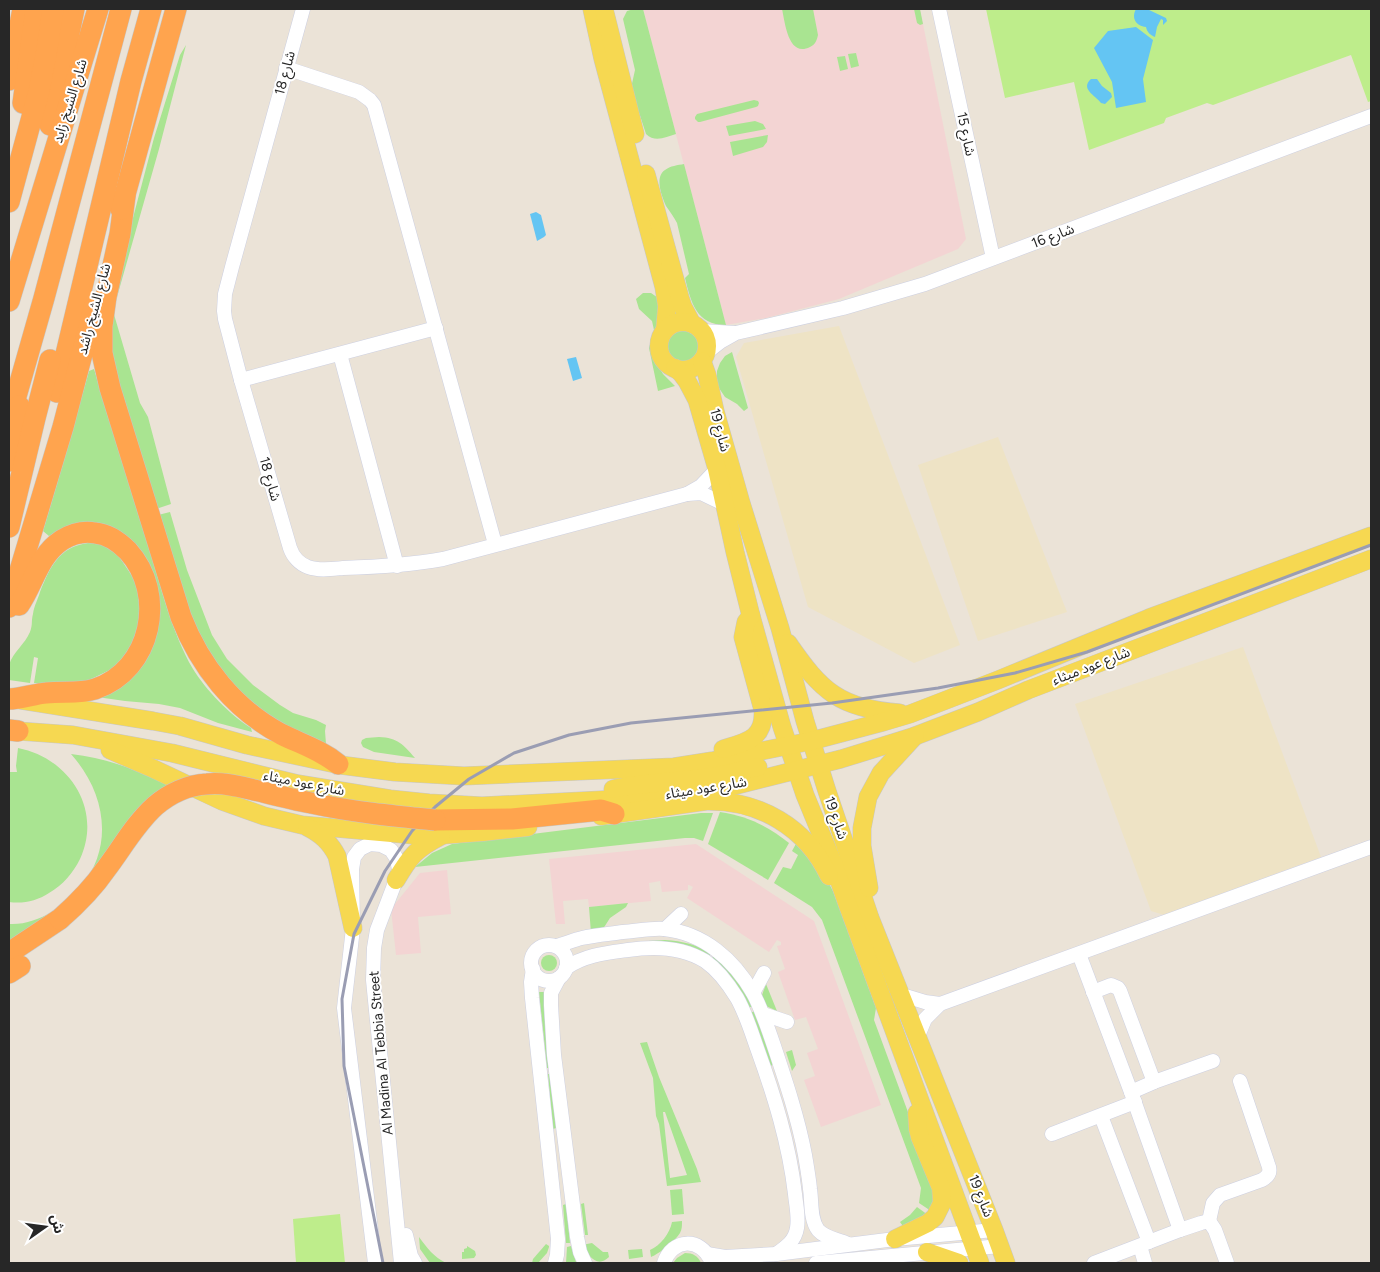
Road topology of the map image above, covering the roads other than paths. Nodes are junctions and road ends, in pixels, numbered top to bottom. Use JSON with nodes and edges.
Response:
{"nodes":[{"id":1,"x":12,"y":9,"type":"edge"},
{"id":2,"x":22,"y":9,"type":"edge"},
{"id":3,"x":36,"y":9,"type":"edge"},
{"id":4,"x":53,"y":9,"type":"edge"},
{"id":5,"x":74,"y":9,"type":"edge"},
{"id":6,"x":98,"y":9,"type":"edge"},
{"id":7,"x":121,"y":9,"type":"edge"},
{"id":8,"x":151,"y":9,"type":"edge"},
{"id":9,"x":176,"y":9,"type":"edge"},
{"id":10,"x":303,"y":9,"type":"edge"},
{"id":11,"x":592,"y":9,"type":"edge"},
{"id":12,"x":604,"y":9,"type":"edge"},
{"id":13,"x":939,"y":9,"type":"edge"},
{"id":14,"x":9,"y":29,"type":"edge"},
{"id":15,"x":286,"y":68,"type":"junction"},
{"id":16,"x":9,"y":80,"type":"edge"},
{"id":17,"x":1369,"y":118,"type":"edge"},
{"id":18,"x":111,"y":169,"type":"junction"},
{"id":19,"x":9,"y":174,"type":"edge"},
{"id":20,"x":42,"y":192,"type":"junction"},
{"id":21,"x":124,"y":196,"type":"junction"},
{"id":22,"x":9,"y":202,"type":"edge"},
{"id":23,"x":993,"y":258,"type":"junction"},
{"id":24,"x":9,"y":301,"type":"edge"},
{"id":25,"x":697,"y":327,"type":"junction"},
{"id":26,"x":436,"y":328,"type":"junction"},
{"id":27,"x":665,"y":330,"type":"junction"},
{"id":28,"x":736,"y":333,"type":"junction"},
{"id":29,"x":340,"y":354,"type":"junction"},
{"id":30,"x":704,"y":357,"type":"junction"},
{"id":31,"x":675,"y":368,"type":"junction"},
{"id":32,"x":21,"y":378,"type":"junction"},
{"id":33,"x":240,"y":380,"type":"junction"},
{"id":34,"x":9,"y":421,"type":"edge"},
{"id":35,"x":9,"y":461,"type":"edge"},
{"id":36,"x":717,"y":469,"type":"junction"},
{"id":37,"x":687,"y":494,"type":"junction"},
{"id":38,"x":724,"y":504,"type":"junction"},
{"id":39,"x":33,"y":524,"type":"junction"},
{"id":40,"x":9,"y":526,"type":"edge"},
{"id":41,"x":1371,"y":536,"type":"edge"},
{"id":42,"x":495,"y":544,"type":"junction"},
{"id":43,"x":1371,"y":558,"type":"edge"},
{"id":44,"x":397,"y":566,"type":"junction"},
{"id":45,"x":9,"y":607,"type":"edge"},
{"id":46,"x":751,"y":616,"type":"junction"},
{"id":47,"x":9,"y":620,"type":"edge"},
{"id":48,"x":780,"y":628,"type":"junction"},
{"id":49,"x":10,"y":699,"type":"edge"},
{"id":50,"x":910,"y":714,"type":"junction"},
{"id":51,"x":14,"y":730,"type":"edge"},
{"id":52,"x":73,"y":735,"type":"junction"},
{"id":53,"x":916,"y":736,"type":"junction"},
{"id":54,"x":811,"y":741,"type":"junction"},
{"id":55,"x":793,"y":758,"type":"junction"},
{"id":56,"x":338,"y":764,"type":"junction"},
{"id":57,"x":693,"y":764,"type":"junction"},
{"id":58,"x":819,"y":765,"type":"junction"},
{"id":59,"x":614,"y":814,"type":"joint"},
{"id":60,"x":302,"y":825,"type":"junction"},
{"id":61,"x":439,"y":828,"type":"junction"},
{"id":62,"x":1371,"y":847,"type":"edge"},
{"id":63,"x":396,"y":880,"type":"junction"},
{"id":64,"x":847,"y":903,"type":"junction"},
{"id":65,"x":681,"y":914,"type":"dead end"},
{"id":66,"x":870,"y":918,"type":"junction"},
{"id":67,"x":353,"y":928,"type":"junction"},
{"id":68,"x":665,"y":929,"type":"junction"},
{"id":69,"x":556,"y":946,"type":"junction"},
{"id":70,"x":1079,"y":954,"type":"junction"},
{"id":71,"x":13,"y":964,"type":"edge"},
{"id":72,"x":533,"y":969,"type":"junction"},
{"id":73,"x":563,"y":973,"type":"junction"},
{"id":74,"x":764,"y":973,"type":"dead end"},
{"id":75,"x":1093,"y":992,"type":"junction"},
{"id":76,"x":753,"y":993,"type":"junction"},
{"id":77,"x":902,"y":996,"type":"junction"},
{"id":78,"x":940,"y":1004,"type":"junction"},
{"id":79,"x":763,"y":1014,"type":"junction"},
{"id":80,"x":787,"y":1022,"type":"dead end"},
{"id":81,"x":918,"y":1036,"type":"junction"},
{"id":82,"x":1213,"y":1062,"type":"dead end"},
{"id":83,"x":764,"y":1066,"type":"junction"},
{"id":84,"x":1240,"y":1081,"type":"dead end"},
{"id":85,"x":1154,"y":1082,"type":"junction"},
{"id":86,"x":1133,"y":1097,"type":"junction"},
{"id":87,"x":920,"y":1100,"type":"junction"},
{"id":88,"x":1101,"y":1116,"type":"junction"},
{"id":89,"x":797,"y":1118,"type":"junction"},
{"id":90,"x":1052,"y":1134,"type":"dead end"},
{"id":91,"x":548,"y":1149,"type":"junction"},
{"id":92,"x":571,"y":1189,"type":"junction"},
{"id":93,"x":394,"y":1196,"type":"junction"},
{"id":94,"x":1209,"y":1221,"type":"junction"},
{"id":95,"x":1180,"y":1230,"type":"junction"},
{"id":96,"x":997,"y":1238,"type":"junction"},
{"id":97,"x":895,"y":1239,"type":"junction"},
{"id":98,"x":848,"y":1244,"type":"junction"},
{"id":99,"x":1144,"y":1244,"type":"junction"},
{"id":100,"x":974,"y":1248,"type":"edge"},
{"id":101,"x":927,"y":1252,"type":"junction"},
{"id":102,"x":776,"y":1254,"type":"junction"},
{"id":103,"x":709,"y":1258,"type":"edge"},
{"id":104,"x":665,"y":1260,"type":"edge"},
{"id":105,"x":375,"y":1263,"type":"edge"},
{"id":106,"x":401,"y":1263,"type":"edge"},
{"id":107,"x":415,"y":1263,"type":"edge"},
{"id":108,"x":555,"y":1263,"type":"edge"},
{"id":109,"x":585,"y":1263,"type":"edge"},
{"id":110,"x":653,"y":1263,"type":"edge"},
{"id":111,"x":816,"y":1263,"type":"edge"},
{"id":112,"x":959,"y":1263,"type":"edge"},
{"id":113,"x":1006,"y":1263,"type":"edge"},
{"id":114,"x":1094,"y":1263,"type":"edge"},
{"id":115,"x":1145,"y":1263,"type":"edge"},
{"id":116,"x":1227,"y":1263,"type":"edge"}],
"edges":[{"from":1,"to":14,"type":"highway"},
{"from":2,"to":16,"type":"highway"},
{"from":3,"to":19,"type":"highway"},
{"from":4,"to":22,"type":"highway"},
{"from":5,"to":20,"type":"highway"},
{"from":6,"to":20,"type":"highway","name":"شارع الشيخ زايد"},
{"from":7,"to":32,"type":"highway","name":"شارع الشيخ زايد"},
{"from":8,"to":18,"type":"highway"},
{"from":9,"to":21,"type":"highway","name":"شارع الشيخ راشد"},
{"from":10,"to":15,"type":"street","name":"شارع 18"},
{"from":11,"to":27,"type":"main road"},
{"from":12,"to":25,"type":"main road"},
{"from":13,"to":23,"type":"street","name":"شارع 15"},
{"from":15,"to":26,"type":"street"},
{"from":15,"to":33,"type":"street","name":"شارع 18"},
{"from":17,"to":23,"type":"street","name":"شارع 16"},
{"from":18,"to":39,"type":"highway"},
{"from":18,"to":40,"type":"highway"},
{"from":20,"to":24,"type":"highway"},
{"from":21,"to":39,"type":"highway","name":"شارع الشيخ راشد"},
{"from":21,"to":56,"type":"highway"},
{"from":23,"to":28,"type":"street","name":"شارع 16"},
{"from":25,"to":27,"type":"main road"},
{"from":25,"to":28,"type":"street","name":"شارع 16"},
{"from":25,"to":30,"type":"main road"},
{"from":26,"to":29,"type":"street"},
{"from":26,"to":42,"type":"street"},
{"from":27,"to":31,"type":"main road"},
{"from":28,"to":30,"type":"street","name":"شارع 16"},
{"from":29,"to":33,"type":"street"},
{"from":29,"to":44,"type":"street"},
{"from":30,"to":31,"type":"main road"},
{"from":30,"to":48,"type":"main road","name":"شارع 19"},
{"from":31,"to":36,"type":"main road","name":"شارع 19"},
{"from":32,"to":34,"type":"highway"},
{"from":32,"to":35,"type":"highway"},
{"from":33,"to":44,"type":"street","name":"شارع 18"},
{"from":36,"to":37,"type":"street","name":"شارع 18"},
{"from":36,"to":38,"type":"main road","name":"شارع 19"},
{"from":37,"to":38,"type":"street","name":"شارع 18"},
{"from":37,"to":42,"type":"street","name":"شارع 18"},
{"from":38,"to":46,"type":"main road","name":"شارع 19"},
{"from":39,"to":45,"type":"highway","name":"شارع الشيخ راشد"},
{"from":41,"to":50,"type":"main road","name":"شارع عود ميثاء"},
{"from":42,"to":44,"type":"street","name":"شارع 18"},
{"from":43,"to":53,"type":"main road","name":"شارع عود ميثاء"},
{"from":46,"to":55,"type":"main road","name":"شارع 19"},
{"from":46,"to":57,"type":"main road"},
{"from":47,"to":49,"type":"highway"},
{"from":48,"to":50,"type":"main road"},
{"from":48,"to":54,"type":"main road","name":"شارع 19"},
{"from":49,"to":56,"type":"main road","name":"شارع عود ميثاء"},
{"from":50,"to":54,"type":"main road","name":"شارع عود ميثاء"},
{"from":51,"to":52,"type":"main road","name":"شارع عود ميثاء"},
{"from":52,"to":55,"type":"main road","name":"شارع عود ميثاء"},
{"from":52,"to":60,"type":"main road"},
{"from":53,"to":58,"type":"main road","name":"شارع عود ميثاء"},
{"from":53,"to":66,"type":"main road"},
{"from":54,"to":55,"type":"main road","name":"شارع عود ميثاء"},
{"from":54,"to":58,"type":"main road","name":"شارع 19"},
{"from":55,"to":57,"type":"main road","name":"شارع عود ميثاء"},
{"from":55,"to":58,"type":"main road","name":"شارع عود ميثاء"},
{"from":55,"to":64,"type":"main road","name":"شارع 19"},
{"from":56,"to":57,"type":"main road","name":"شارع عود ميثاء"},
{"from":58,"to":66,"type":"main road","name":"شارع 19"},
{"from":59,"to":61,"type":"highway"},
{"from":59,"to":64,"type":"main road"},
{"from":60,"to":61,"type":"main road"},
{"from":60,"to":67,"type":"main road"},
{"from":61,"to":63,"type":"main road"},
{"from":61,"to":71,"type":"highway","bridge":true},
{"from":62,"to":70,"type":"street"},
{"from":63,"to":67,"type":"street","name":"Al Madina Al Tebbia Street"},
{"from":63,"to":93,"type":"street","name":"Al Madina Al Tebbia Street"},
{"from":64,"to":87,"type":"main road","name":"شارع 19"},
{"from":65,"to":68,"type":"street"},
{"from":66,"to":77,"type":"main road","name":"شارع 19"},
{"from":67,"to":105,"type":"street","name":"Al Madina Al Tebbia Street"},
{"from":68,"to":69,"type":"street"},
{"from":68,"to":76,"type":"street"},
{"from":69,"to":72,"type":"street"},
{"from":69,"to":73,"type":"street"},
{"from":70,"to":75,"type":"street"},
{"from":70,"to":78,"type":"street"},
{"from":72,"to":73,"type":"street"},
{"from":72,"to":91,"type":"street"},
{"from":73,"to":83,"type":"street"},
{"from":73,"to":92,"type":"street"},
{"from":74,"to":76,"type":"street"},
{"from":75,"to":85,"type":"street"},
{"from":75,"to":86,"type":"street"},
{"from":76,"to":79,"type":"street"},
{"from":77,"to":78,"type":"street"},
{"from":77,"to":81,"type":"main road","name":"شارع 19"},
{"from":78,"to":81,"type":"street"},
{"from":79,"to":80,"type":"street"},
{"from":79,"to":89,"type":"street"},
{"from":81,"to":96,"type":"main road","name":"شارع 19"},
{"from":82,"to":85,"type":"street"},
{"from":83,"to":89,"type":"street"},
{"from":83,"to":102,"type":"street"},
{"from":84,"to":94,"type":"street"},
{"from":85,"to":86,"type":"street"},
{"from":86,"to":88,"type":"street"},
{"from":86,"to":95,"type":"street"},
{"from":87,"to":97,"type":"main road"},
{"from":87,"to":100,"type":"main road","name":"شارع 19"},
{"from":88,"to":90,"type":"street"},
{"from":88,"to":99,"type":"street"},
{"from":89,"to":98,"type":"street"},
{"from":91,"to":92,"type":"street"},
{"from":91,"to":108,"type":"street"},
{"from":92,"to":109,"type":"street"},
{"from":93,"to":106,"type":"street","name":"Al Madina Al Tebbia Street"},
{"from":93,"to":107,"type":"street"},
{"from":94,"to":95,"type":"street"},
{"from":94,"to":116,"type":"street"},
{"from":95,"to":99,"type":"street"},
{"from":96,"to":100,"type":"street"},
{"from":96,"to":113,"type":"main road","name":"شارع 19"},
{"from":97,"to":98,"type":"street"},
{"from":97,"to":100,"type":"street"},
{"from":98,"to":102,"type":"street"},
{"from":99,"to":114,"type":"street"},
{"from":99,"to":115,"type":"street"},
{"from":100,"to":101,"type":"street"},
{"from":101,"to":111,"type":"street"},
{"from":101,"to":112,"type":"main road"},
{"from":102,"to":103,"type":"street"},
{"from":103,"to":104,"type":"street"},
{"from":104,"to":110,"type":"street"}]}
